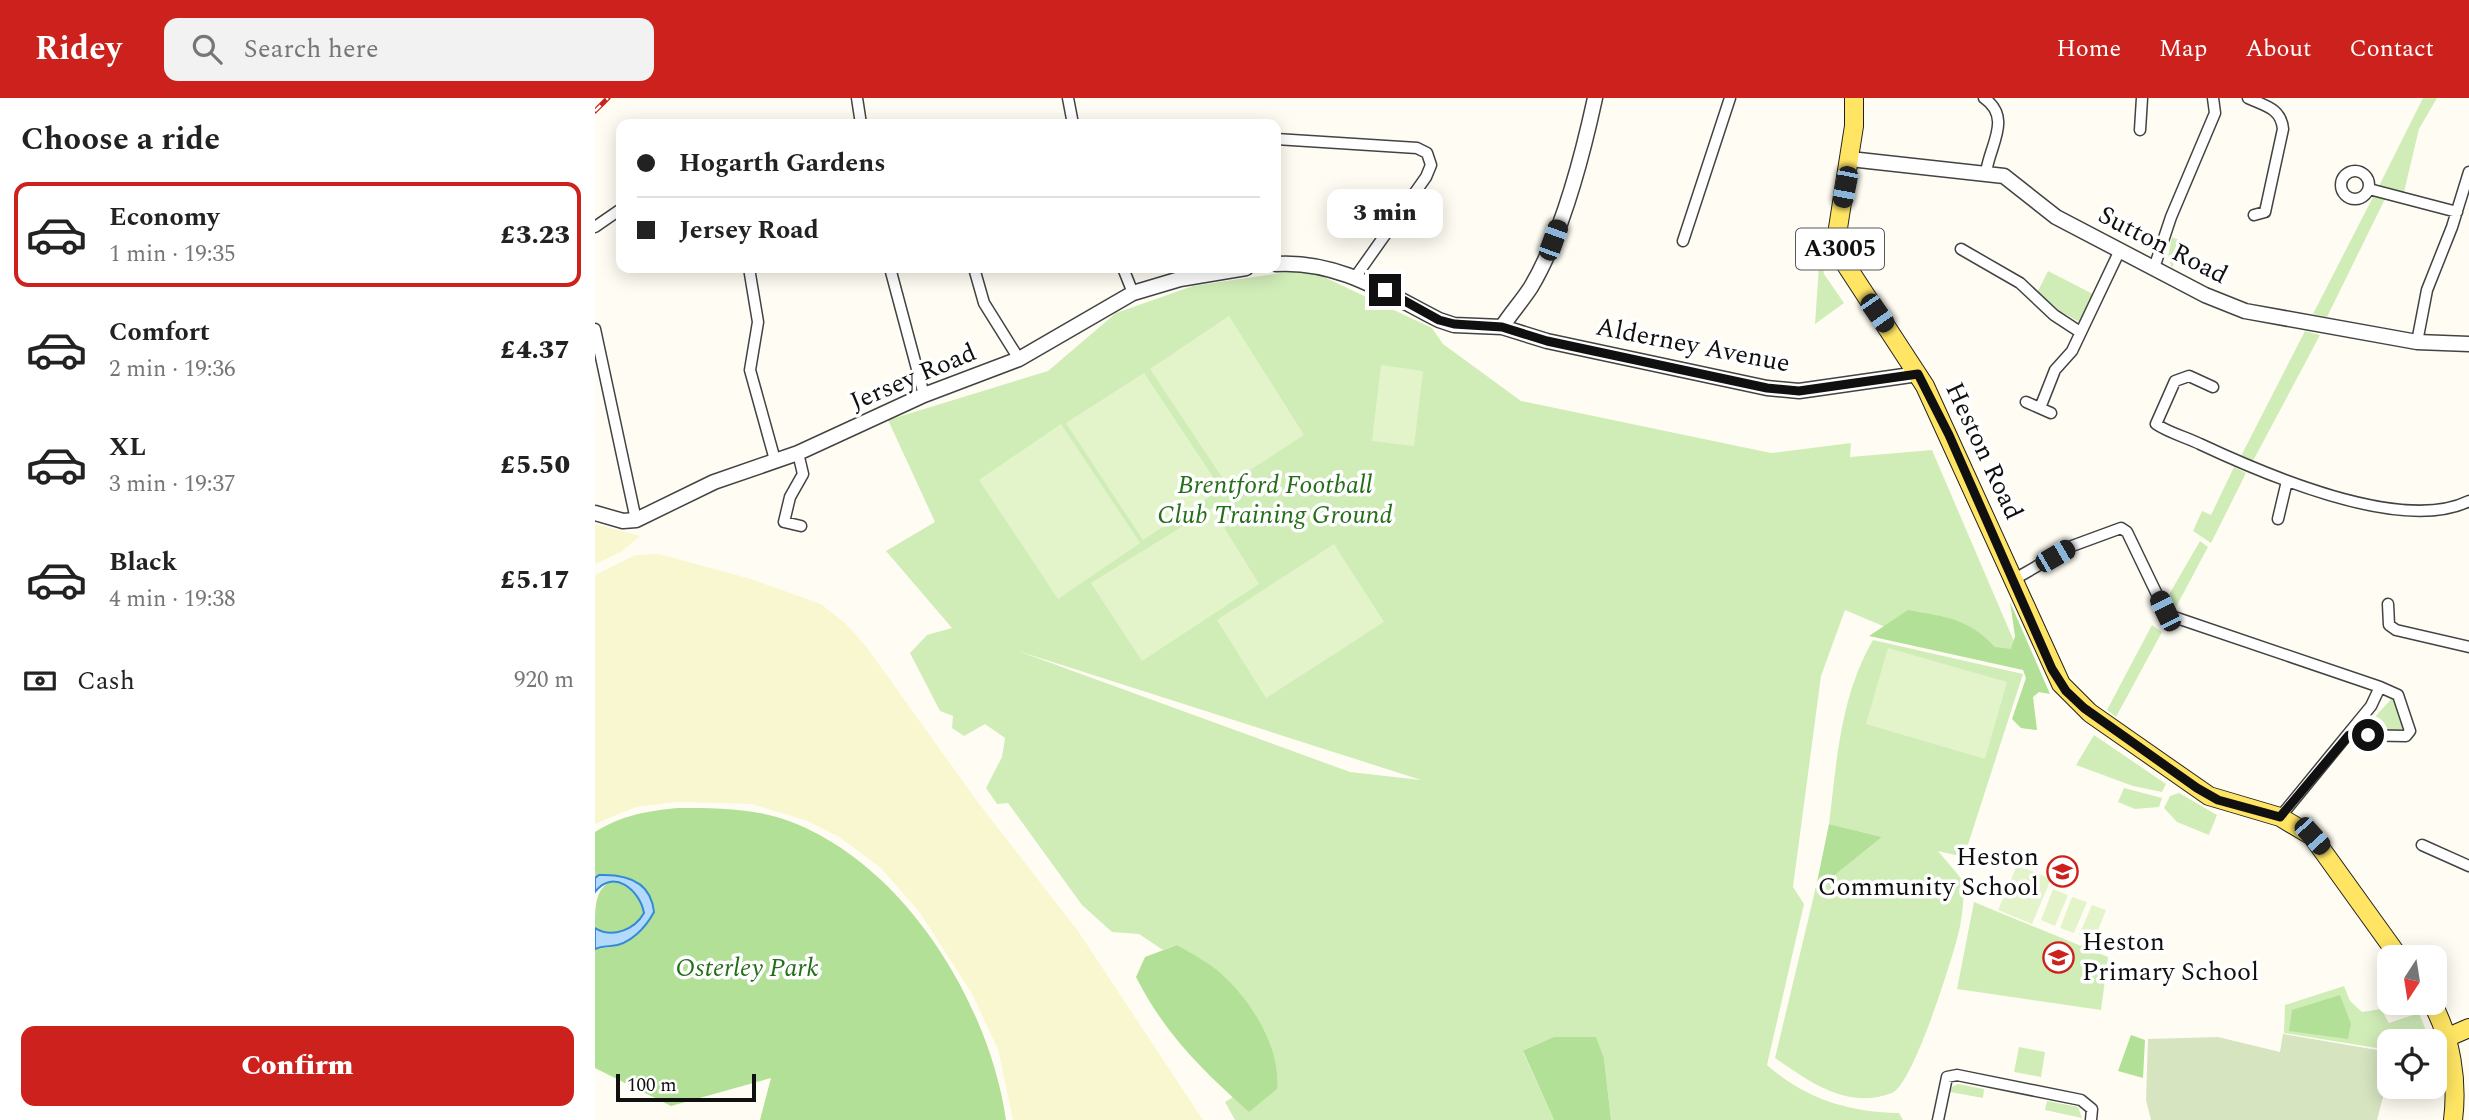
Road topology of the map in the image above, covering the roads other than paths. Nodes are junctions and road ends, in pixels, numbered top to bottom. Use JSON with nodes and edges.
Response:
{"nodes":[{"id":1,"x":857,"y":98,"type":"edge"},
{"id":2,"x":1068,"y":98,"type":"edge"},
{"id":3,"x":1595,"y":98,"type":"edge"},
{"id":4,"x":1730,"y":98,"type":"edge"},
{"id":5,"x":1854,"y":98,"type":"edge"},
{"id":6,"x":1985,"y":98,"type":"edge"},
{"id":7,"x":2142,"y":98,"type":"edge"},
{"id":8,"x":2213,"y":98,"type":"edge"},
{"id":9,"x":2248,"y":98,"type":"edge"},
{"id":10,"x":860,"y":119,"type":"edge"},
{"id":11,"x":1072,"y":119,"type":"edge"},
{"id":12,"x":2140,"y":130,"type":"dead end"},
{"id":13,"x":1281,"y":139,"type":"edge"},
{"id":14,"x":1850,"y":159,"type":"junction"},
{"id":15,"x":2469,"y":172,"type":"edge"},
{"id":16,"x":1986,"y":173,"type":"junction"},
{"id":17,"x":2369,"y":189,"type":"dead end"},
{"id":18,"x":616,"y":212,"type":"edge"},
{"id":19,"x":2458,"y":212,"type":"junction"},
{"id":20,"x":2254,"y":215,"type":"dead end"},
{"id":21,"x":595,"y":227,"type":"edge"},
{"id":22,"x":1683,"y":241,"type":"dead end"},
{"id":23,"x":1961,"y":250,"type":"dead end"},
{"id":24,"x":2120,"y":250,"type":"junction"},
{"id":25,"x":1281,"y":264,"type":"edge"},
{"id":26,"x":2154,"y":268,"type":"junction"},
{"id":27,"x":750,"y":273,"type":"edge"},
{"id":28,"x":891,"y":273,"type":"edge"},
{"id":29,"x":975,"y":273,"type":"edge"},
{"id":30,"x":1125,"y":273,"type":"edge"},
{"id":31,"x":1216,"y":273,"type":"edge"},
{"id":32,"x":1356,"y":276,"type":"junction"},
{"id":33,"x":1133,"y":293,"type":"junction"},
{"id":34,"x":1502,"y":327,"type":"junction"},
{"id":35,"x":595,"y":329,"type":"edge"},
{"id":36,"x":2080,"y":332,"type":"junction"},
{"id":37,"x":2417,"y":342,"type":"junction"},
{"id":38,"x":2469,"y":344,"type":"edge"},
{"id":39,"x":1019,"y":359,"type":"junction"},
{"id":40,"x":1918,"y":374,"type":"junction"},
{"id":41,"x":2213,"y":387,"type":"dead end"},
{"id":42,"x":925,"y":395,"type":"junction"},
{"id":43,"x":2026,"y":402,"type":"dead end"},
{"id":44,"x":2040,"y":408,"type":"junction"},
{"id":45,"x":2051,"y":413,"type":"dead end"},
{"id":46,"x":798,"y":453,"type":"junction"},
{"id":47,"x":775,"y":460,"type":"junction"},
{"id":48,"x":2287,"y":481,"type":"junction"},
{"id":49,"x":2469,"y":501,"type":"edge"},
{"id":50,"x":595,"y":513,"type":"edge"},
{"id":51,"x":2278,"y":519,"type":"dead end"},
{"id":52,"x":636,"y":520,"type":"junction"},
{"id":53,"x":801,"y":526,"type":"dead end"},
{"id":54,"x":2013,"y":580,"type":"junction"},
{"id":55,"x":2388,"y":604,"type":"dead end"},
{"id":56,"x":2469,"y":647,"type":"edge"},
{"id":57,"x":2380,"y":687,"type":"junction"},
{"id":58,"x":2349,"y":735,"type":"junction"},
{"id":59,"x":2280,"y":817,"type":"junction"},
{"id":60,"x":2422,"y":845,"type":"dead end"},
{"id":61,"x":2469,"y":866,"type":"edge"},
{"id":62,"x":2391,"y":945,"type":"edge"},
{"id":63,"x":2469,"y":1028,"type":"edge"},
{"id":64,"x":2447,"y":1038,"type":"edge"},
{"id":65,"x":2447,"y":1043,"type":"edge"},
{"id":66,"x":2454,"y":1119,"type":"edge"},
{"id":67,"x":1938,"y":1120,"type":"edge"},
{"id":68,"x":2091,"y":1120,"type":"edge"}],
"edges":[{"from":1,"to":10,"type":"street"},
{"from":2,"to":11,"type":"street"},
{"from":3,"to":34,"type":"street"},
{"from":4,"to":22,"type":"street"},
{"from":5,"to":14,"type":"main road","name":"Heston Road","number":"A3005"},
{"from":6,"to":16,"type":"street"},
{"from":7,"to":12,"type":"street"},
{"from":8,"to":26,"type":"street"},
{"from":9,"to":20,"type":"street"},
{"from":13,"to":32,"type":"street"},
{"from":14,"to":16,"type":"street","name":"Sutton Road"},
{"from":14,"to":40,"type":"main road","name":"Heston Road","number":"A3005"},
{"from":15,"to":19,"type":"street"},
{"from":16,"to":24,"type":"street","name":"Sutton Road"},
{"from":17,"to":19,"type":"street"},
{"from":18,"to":21,"type":"street"},
{"from":19,"to":37,"type":"street"},
{"from":23,"to":36,"type":"street"},
{"from":24,"to":26,"type":"street","name":"Sutton Road"},
{"from":24,"to":36,"type":"street"},
{"from":25,"to":32,"type":"street"},
{"from":26,"to":37,"type":"street","name":"Sutton Road"},
{"from":27,"to":47,"type":"street"},
{"from":28,"to":42,"type":"street"},
{"from":29,"to":39,"type":"street"},
{"from":30,"to":33,"type":"street"},
{"from":31,"to":33,"type":"street","name":"Jersey Road"},
{"from":32,"to":34,"type":"street"},
{"from":33,"to":39,"type":"street","name":"Jersey Road"},
{"from":34,"to":40,"type":"street","name":"Alderney Avenue"},
{"from":35,"to":52,"type":"street"},
{"from":36,"to":44,"type":"street"},
{"from":37,"to":38,"type":"street","name":"Sutton Road"},
{"from":39,"to":42,"type":"street","name":"Jersey Road"},
{"from":40,"to":54,"type":"main road","name":"Heston Road","number":"A3005"},
{"from":41,"to":48,"type":"street"},
{"from":42,"to":46,"type":"street","name":"Jersey Road"},
{"from":43,"to":44,"type":"street"},
{"from":44,"to":45,"type":"street"},
{"from":46,"to":47,"type":"street","name":"Jersey Road"},
{"from":46,"to":53,"type":"street"},
{"from":47,"to":52,"type":"street","name":"Jersey Road"},
{"from":48,"to":49,"type":"street"},
{"from":48,"to":51,"type":"street"},
{"from":50,"to":52,"type":"street"},
{"from":54,"to":57,"type":"street"},
{"from":54,"to":59,"type":"main road","name":"Heston Road","number":"A3005"},
{"from":55,"to":56,"type":"street"},
{"from":57,"to":58,"type":"street"},
{"from":57,"to":58,"type":"street"},
{"from":58,"to":59,"type":"street"},
{"from":59,"to":62,"type":"main road","name":"Heston Road","number":"A3005"},
{"from":60,"to":61,"type":"street"},
{"from":63,"to":64,"type":"main road"},
{"from":65,"to":66,"type":"main road"},
{"from":67,"to":68,"type":"street"}]}
